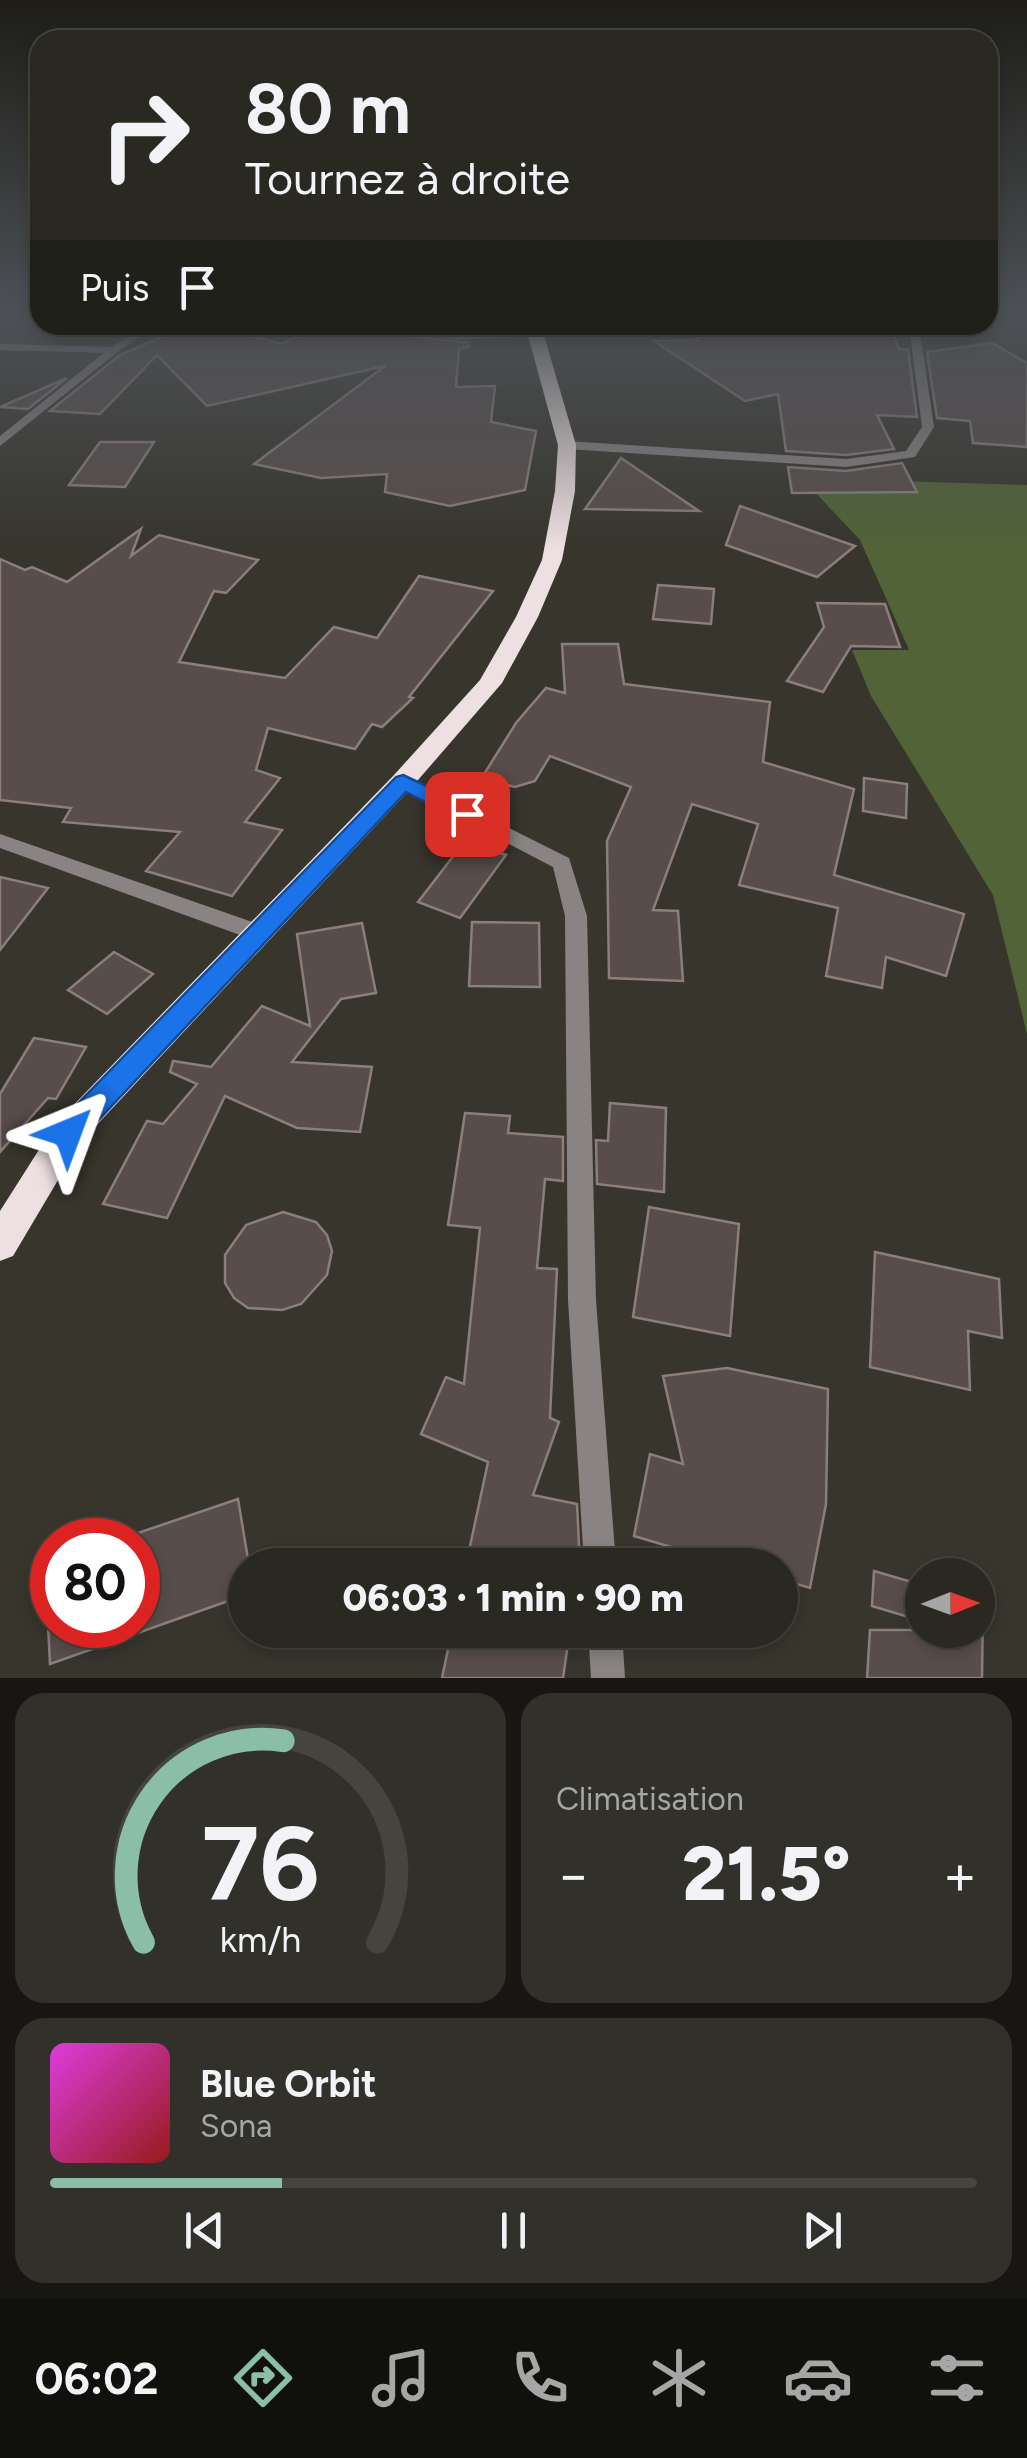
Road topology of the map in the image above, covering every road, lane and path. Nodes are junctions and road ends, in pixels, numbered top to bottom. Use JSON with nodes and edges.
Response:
{"nodes":[{"id":1,"x":62,"y":392,"type":"edge"},
{"id":2,"x":551,"y":392,"type":"edge"},
{"id":3,"x":923,"y":392,"type":"edge"},
{"id":4,"x":0,"y":442,"type":"edge"},
{"id":5,"x":566,"y":445,"type":"junction"},
{"id":6,"x":403,"y":782,"type":"junction"},
{"id":7,"x":0,"y":841,"type":"edge"},
{"id":8,"x":259,"y":934,"type":"junction"},
{"id":9,"x":0,"y":1244,"type":"edge"},
{"id":10,"x":599,"y":1548,"type":"edge"},
{"id":11,"x":606,"y":1648,"type":"edge"},
{"id":12,"x":608,"y":1678,"type":"edge"}],
"edges":[{"from":1,"to":4,"type":"street"},
{"from":2,"to":5,"type":"highway"},
{"from":3,"to":5,"type":"street"},
{"from":5,"to":6,"type":"highway"},
{"from":6,"to":8,"type":"highway"},
{"from":6,"to":10,"type":"street"},
{"from":7,"to":8,"type":"street"},
{"from":8,"to":9,"type":"highway"},
{"from":11,"to":12,"type":"street"}]}
